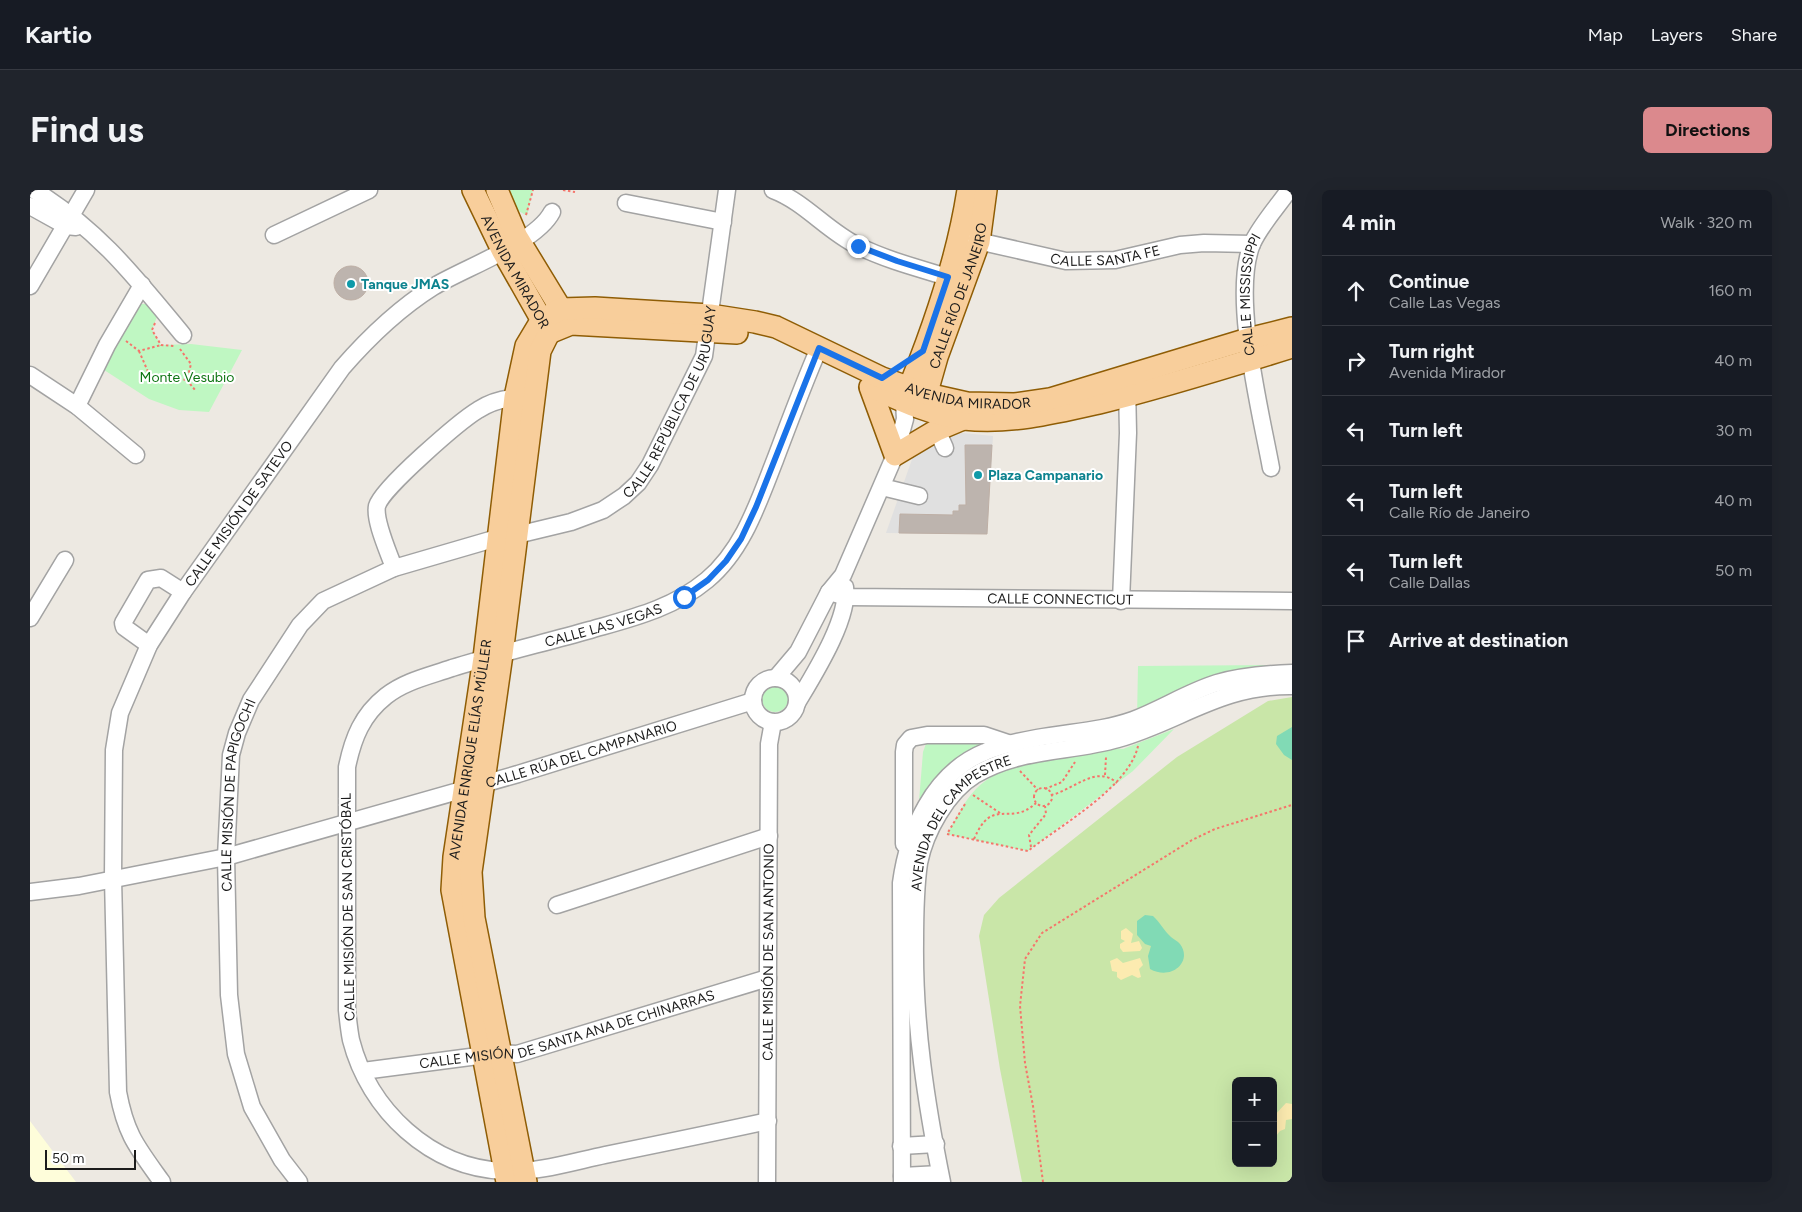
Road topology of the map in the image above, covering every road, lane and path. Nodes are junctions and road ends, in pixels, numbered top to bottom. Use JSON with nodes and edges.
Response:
{"nodes":[{"id":1,"x":34,"y":190,"type":"edge"},
{"id":2,"x":86,"y":190,"type":"edge"},
{"id":3,"x":369,"y":190,"type":"edge"},
{"id":4,"x":473,"y":190,"type":"edge"},
{"id":5,"x":497,"y":190,"type":"edge"},
{"id":6,"x":563,"y":190,"type":"edge"},
{"id":7,"x":728,"y":190,"type":"edge"},
{"id":8,"x":772,"y":190,"type":"edge"},
{"id":9,"x":968,"y":190,"type":"edge"},
{"id":10,"x":986,"y":190,"type":"edge"},
{"id":11,"x":1289,"y":190,"type":"edge"},
{"id":12,"x":574,"y":192,"type":"dead end"},
{"id":13,"x":626,"y":203,"type":"dead end"},
{"id":14,"x":30,"y":206,"type":"edge"},
{"id":15,"x":552,"y":212,"type":"dead end"},
{"id":16,"x":70,"y":221,"type":"junction"},
{"id":17,"x":723,"y":222,"type":"junction"},
{"id":18,"x":274,"y":235,"type":"dead end"},
{"id":19,"x":969,"y":239,"type":"junction"},
{"id":20,"x":1252,"y":244,"type":"junction"},
{"id":21,"x":511,"y":246,"type":"junction"},
{"id":22,"x":956,"y":280,"type":"junction"},
{"id":23,"x":142,"y":285,"type":"junction"},
{"id":24,"x":30,"y":286,"type":"edge"},
{"id":25,"x":565,"y":316,"type":"junction"},
{"id":26,"x":155,"y":322,"type":"dead end"},
{"id":27,"x":710,"y":322,"type":"junction"},
{"id":28,"x":545,"y":327,"type":"junction"},
{"id":29,"x":1292,"y":328,"type":"edge"},
{"id":30,"x":112,"y":337,"type":"junction"},
{"id":31,"x":181,"y":342,"type":"junction"},
{"id":32,"x":161,"y":345,"type":"junction"},
{"id":33,"x":1292,"y":347,"type":"edge"},
{"id":34,"x":1250,"y":349,"type":"junction"},
{"id":35,"x":139,"y":351,"type":"junction"},
{"id":36,"x":817,"y":354,"type":"junction"},
{"id":37,"x":930,"y":354,"type":"junction"},
{"id":38,"x":30,"y":375,"type":"edge"},
{"id":39,"x":187,"y":380,"type":"junction"},
{"id":40,"x":876,"y":382,"type":"junction"},
{"id":41,"x":1127,"y":386,"type":"junction"},
{"id":42,"x":195,"y":390,"type":"dead end"},
{"id":43,"x":524,"y":397,"type":"junction"},
{"id":44,"x":913,"y":402,"type":"junction"},
{"id":45,"x":77,"y":406,"type":"junction"},
{"id":46,"x":965,"y":411,"type":"junction"},
{"id":47,"x":136,"y":455,"type":"dead end"},
{"id":48,"x":894,"y":455,"type":"junction"},
{"id":49,"x":1271,"y":468,"type":"dead end"},
{"id":50,"x":882,"y":486,"type":"junction"},
{"id":51,"x":919,"y":496,"type":"dead end"},
{"id":52,"x":507,"y":536,"type":"junction"},
{"id":53,"x":65,"y":560,"type":"dead end"},
{"id":54,"x":394,"y":568,"type":"junction"},
{"id":55,"x":843,"y":575,"type":"junction"},
{"id":56,"x":183,"y":592,"type":"junction"},
{"id":57,"x":829,"y":592,"type":"junction"},
{"id":58,"x":846,"y":597,"type":"junction"},
{"id":59,"x":1121,"y":601,"type":"junction"},
{"id":60,"x":1292,"y":601,"type":"edge"},
{"id":61,"x":30,"y":618,"type":"edge"},
{"id":62,"x":804,"y":642,"type":"junction"},
{"id":63,"x":149,"y":645,"type":"junction"},
{"id":64,"x":493,"y":656,"type":"junction"},
{"id":65,"x":822,"y":659,"type":"junction"},
{"id":66,"x":1292,"y":674,"type":"edge"},
{"id":67,"x":780,"y":679,"type":"junction"},
{"id":68,"x":1292,"y":686,"type":"edge"},
{"id":69,"x":753,"y":701,"type":"junction"},
{"id":70,"x":797,"y":703,"type":"junction"},
{"id":71,"x":1177,"y":707,"type":"junction"},
{"id":72,"x":773,"y":722,"type":"junction"},
{"id":73,"x":1011,"y":744,"type":"junction"},
{"id":74,"x":1038,"y":745,"type":"junction"},
{"id":75,"x":1131,"y":747,"type":"dead end"},
{"id":76,"x":1106,"y":749,"type":"dead end"},
{"id":77,"x":1079,"y":758,"type":"dead end"},
{"id":78,"x":1017,"y":764,"type":"dead end"},
{"id":79,"x":1105,"y":775,"type":"junction"},
{"id":80,"x":1117,"y":783,"type":"junction"},
{"id":81,"x":474,"y":786,"type":"junction"},
{"id":82,"x":1045,"y":789,"type":"junction"},
{"id":83,"x":1038,"y":790,"type":"junction"},
{"id":84,"x":974,"y":791,"type":"dead end"},
{"id":85,"x":972,"y":794,"type":"junction"},
{"id":86,"x":1051,"y":794,"type":"junction"},
{"id":87,"x":1036,"y":803,"type":"junction"},
{"id":88,"x":1292,"y":805,"type":"edge"},
{"id":89,"x":1045,"y":806,"type":"junction"},
{"id":90,"x":1000,"y":813,"type":"junction"},
{"id":91,"x":347,"y":823,"type":"junction"},
{"id":92,"x":769,"y":836,"type":"junction"},
{"id":93,"x":974,"y":839,"type":"junction"},
{"id":94,"x":1032,"y":848,"type":"junction"},
{"id":95,"x":904,"y":856,"type":"junction"},
{"id":96,"x":226,"y":857,"type":"junction"},
{"id":97,"x":113,"y":878,"type":"junction"},
{"id":98,"x":917,"y":882,"type":"junction"},
{"id":99,"x":901,"y":883,"type":"junction"},
{"id":100,"x":30,"y":892,"type":"edge"},
{"id":101,"x":557,"y":905,"type":"dead end"},
{"id":102,"x":768,"y":978,"type":"junction"},
{"id":103,"x":492,"y":1055,"type":"junction"},
{"id":104,"x":363,"y":1071,"type":"junction"},
{"id":105,"x":768,"y":1121,"type":"junction"},
{"id":106,"x":936,"y":1144,"type":"junction"},
{"id":107,"x":901,"y":1146,"type":"junction"},
{"id":108,"x":515,"y":1176,"type":"edge"},
{"id":109,"x":941,"y":1178,"type":"edge"},
{"id":110,"x":902,"y":1179,"type":"edge"},
{"id":111,"x":162,"y":1182,"type":"edge"},
{"id":112,"x":299,"y":1182,"type":"edge"},
{"id":113,"x":767,"y":1182,"type":"edge"},
{"id":114,"x":1043,"y":1182,"type":"edge"}],
"edges":[{"from":1,"to":16,"type":"street"},
{"from":2,"to":16,"type":"street"},
{"from":3,"to":18,"type":"street"},
{"from":4,"to":21,"type":"main road","name":"AVENIDA MIRADOR"},
{"from":5,"to":21,"type":"main road","name":"AVENIDA MIRADOR"},
{"from":6,"to":12,"type":"path"},
{"from":7,"to":17,"type":"street","name":"CALLE REPÚBLICA DE URUGUAY"},
{"from":8,"to":22,"type":"street"},
{"from":9,"to":19,"type":"main road","name":"CALLE RÍO DE JANEIRO"},
{"from":10,"to":19,"type":"main road","name":"CALLE RÍO DE JANEIRO"},
{"from":11,"to":20,"type":"street","name":"CALLE MISSISSIPPI"},
{"from":13,"to":17,"type":"street"},
{"from":14,"to":16,"type":"street"},
{"from":15,"to":21,"type":"street","name":"CALLE MISIÓN DE SATEVO"},
{"from":16,"to":23,"type":"street"},
{"from":16,"to":24,"type":"street"},
{"from":17,"to":27,"type":"street","name":"CALLE REPÚBLICA DE URUGUAY"},
{"from":19,"to":20,"type":"street","name":"CALLE SANTA FE"},
{"from":19,"to":22,"type":"main road","name":"CALLE RÍO DE JANEIRO"},
{"from":20,"to":34,"type":"street","name":"CALLE MISSISSIPPI"},
{"from":21,"to":25,"type":"main road","name":"AVENIDA MIRADOR"},
{"from":21,"to":28,"type":"main road","name":"AVENIDA MIRADOR"},
{"from":21,"to":56,"type":"street","name":"CALLE MISIÓN DE SATEVO"},
{"from":22,"to":37,"type":"main road","name":"CALLE RÍO DE JANEIRO"},
{"from":23,"to":30,"type":"street"},
{"from":23,"to":31,"type":"street"},
{"from":25,"to":27,"type":"main road","name":"AVENIDA MIRADOR"},
{"from":25,"to":28,"type":"main road"},
{"from":26,"to":32,"type":"path"},
{"from":27,"to":36,"type":"main road","name":"AVENIDA MIRADOR"},
{"from":27,"to":52,"type":"street","name":"CALLE REPÚBLICA DE URUGUAY"},
{"from":28,"to":43,"type":"main road","name":"AVENIDA ENRIQUE ELÍAS MÜLLER"},
{"from":29,"to":34,"type":"main road","name":"AVENIDA MIRADOR"},
{"from":30,"to":35,"type":"path"},
{"from":30,"to":45,"type":"street"},
{"from":31,"to":32,"type":"path"},
{"from":31,"to":39,"type":"path"},
{"from":32,"to":35,"type":"path"},
{"from":33,"to":34,"type":"main road","name":"AVENIDA MIRADOR"},
{"from":34,"to":41,"type":"main road","name":"AVENIDA MIRADOR"},
{"from":34,"to":49,"type":"street","name":"CALLE MISSISSIPPI"},
{"from":35,"to":39,"type":"path"},
{"from":36,"to":40,"type":"main road","name":"AVENIDA MIRADOR"},
{"from":36,"to":64,"type":"street","name":"CALLE LAS VEGAS"},
{"from":37,"to":40,"type":"main road"},
{"from":37,"to":44,"type":"main road","name":"CALLE RÍO DE JANEIRO"},
{"from":37,"to":46,"type":"main road"},
{"from":38,"to":45,"type":"street"},
{"from":39,"to":42,"type":"path"},
{"from":40,"to":44,"type":"main road","name":"AVENIDA MIRADOR"},
{"from":40,"to":48,"type":"main road"},
{"from":41,"to":46,"type":"main road","name":"AVENIDA MIRADOR"},
{"from":41,"to":59,"type":"street"},
{"from":43,"to":52,"type":"main road","name":"AVENIDA ENRIQUE ELÍAS MÜLLER"},
{"from":43,"to":54,"type":"street"},
{"from":44,"to":46,"type":"main road","name":"AVENIDA MIRADOR"},
{"from":44,"to":48,"type":"street","name":"CALLE RÍO DE JANEIRO"},
{"from":45,"to":47,"type":"street"},
{"from":46,"to":48,"type":"main road"},
{"from":48,"to":50,"type":"street","name":"CALLE RÍO DE JANEIRO"},
{"from":50,"to":51,"type":"street"},
{"from":50,"to":55,"type":"street","name":"CALLE RÍO DE JANEIRO"},
{"from":52,"to":54,"type":"street","name":"CALLE MISIÓN DE PAPIGOCHI"},
{"from":52,"to":64,"type":"main road","name":"AVENIDA ENRIQUE ELÍAS MÜLLER"},
{"from":53,"to":61,"type":"street"},
{"from":54,"to":96,"type":"street","name":"CALLE MISIÓN DE PAPIGOCHI"},
{"from":55,"to":57,"type":"street","name":"CALLE RÍO DE JANEIRO"},
{"from":55,"to":58,"type":"street"},
{"from":56,"to":63,"type":"street","name":"CALLE MISIÓN DE SATEVO"},
{"from":56,"to":63,"type":"street"},
{"from":57,"to":58,"type":"street","name":"CALLE CONNECTICUT"},
{"from":57,"to":62,"type":"street","name":"CALLE RÍO DE JANEIRO"},
{"from":58,"to":59,"type":"street","name":"CALLE CONNECTICUT"},
{"from":58,"to":65,"type":"street"},
{"from":59,"to":60,"type":"street","name":"CALLE CONNECTICUT"},
{"from":62,"to":65,"type":"street"},
{"from":62,"to":67,"type":"street","name":"CALLE RÍO DE JANEIRO"},
{"from":63,"to":97,"type":"street","name":"CALLE MISIÓN DE SATEVO"},
{"from":64,"to":81,"type":"main road","name":"AVENIDA ENRIQUE ELÍAS MÜLLER"},
{"from":64,"to":91,"type":"street","name":"CALLE MISIÓN DE SAN CRISTÓBAL"},
{"from":65,"to":67,"type":"street"},
{"from":65,"to":70,"type":"street"},
{"from":66,"to":71,"type":"street","name":"AVENIDA DEL CAMPESTRE"},
{"from":67,"to":69,"type":"street"},
{"from":67,"to":70,"type":"street"},
{"from":68,"to":71,"type":"street","name":"AVENIDA DEL CAMPESTRE"},
{"from":69,"to":72,"type":"street"},
{"from":69,"to":81,"type":"street","name":"CALLE RÚA DEL CAMPANARIO"},
{"from":70,"to":72,"type":"street"},
{"from":71,"to":74,"type":"street","name":"AVENIDA DEL CAMPESTRE"},
{"from":72,"to":92,"type":"street","name":"CALLE MISIÓN DE SAN ANTONIO"},
{"from":73,"to":74,"type":"street","name":"AVENIDA DEL CAMPESTRE"},
{"from":73,"to":95,"type":"street","name":"AVENIDA DEL CAMPESTRE"},
{"from":73,"to":95,"type":"street","name":"AVENIDA DEL CAMPESTRE"},
{"from":74,"to":98,"type":"street","name":"AVENIDA DEL CAMPESTRE"},
{"from":75,"to":80,"type":"path"},
{"from":76,"to":79,"type":"path"},
{"from":77,"to":82,"type":"path"},
{"from":78,"to":83,"type":"path"},
{"from":79,"to":80,"type":"path"},
{"from":79,"to":86,"type":"path"},
{"from":80,"to":94,"type":"path"},
{"from":81,"to":91,"type":"street","name":"CALLE RÚA DEL CAMPANARIO"},
{"from":81,"to":103,"type":"main road","name":"AVENIDA ENRIQUE ELÍAS MÜLLER"},
{"from":82,"to":83,"type":"path"},
{"from":82,"to":86,"type":"path"},
{"from":83,"to":87,"type":"path"},
{"from":84,"to":85,"type":"path"},
{"from":85,"to":90,"type":"path"},
{"from":85,"to":93,"type":"path"},
{"from":86,"to":89,"type":"path"},
{"from":87,"to":89,"type":"path"},
{"from":87,"to":90,"type":"path"},
{"from":88,"to":114,"type":"path"},
{"from":89,"to":94,"type":"path"},
{"from":90,"to":93,"type":"path"},
{"from":91,"to":96,"type":"street","name":"CALLE RÚA DEL CAMPANARIO"},
{"from":91,"to":104,"type":"street","name":"CALLE MISIÓN DE SAN CRISTÓBAL"},
{"from":92,"to":101,"type":"street"},
{"from":92,"to":102,"type":"street","name":"CALLE MISIÓN DE SAN ANTONIO"},
{"from":93,"to":94,"type":"path"},
{"from":95,"to":99,"type":"street","name":"AVENIDA DEL CAMPESTRE"},
{"from":96,"to":97,"type":"street","name":"CALLE RÚA DEL CAMPANARIO"},
{"from":96,"to":112,"type":"street","name":"CALLE MISIÓN DE PAPIGOCHI"},
{"from":97,"to":100,"type":"street","name":"CALLE RÚA DEL CAMPANARIO"},
{"from":97,"to":111,"type":"street","name":"CALLE MISIÓN DE SATEVO"},
{"from":98,"to":99,"type":"street"},
{"from":98,"to":106,"type":"street","name":"AVENIDA DEL CAMPESTRE"},
{"from":99,"to":107,"type":"street","name":"AVENIDA DEL CAMPESTRE"},
{"from":102,"to":103,"type":"street","name":"CALLE MISIÓN DE SANTA ANA DE CHINARRAS"},
{"from":102,"to":105,"type":"street","name":"CALLE MISIÓN DE SAN ANTONIO"},
{"from":103,"to":104,"type":"street","name":"CALLE MISIÓN DE SANTA ANA DE CHINARRAS"},
{"from":103,"to":108,"type":"main road","name":"AVENIDA ENRIQUE ELÍAS MÜLLER"},
{"from":104,"to":108,"type":"street","name":"CALLE MISIÓN DE SAN CRISTÓBAL"},
{"from":105,"to":108,"type":"street","name":"CALLE MISIÓN DE SAN CRISTÓBAL"},
{"from":105,"to":113,"type":"street","name":"CALLE MISIÓN DE SAN ANTONIO"},
{"from":106,"to":107,"type":"street"},
{"from":106,"to":109,"type":"street","name":"AVENIDA DEL CAMPESTRE"},
{"from":107,"to":110,"type":"street","name":"AVENIDA DEL CAMPESTRE"},
{"from":109,"to":110,"type":"street"}]}
